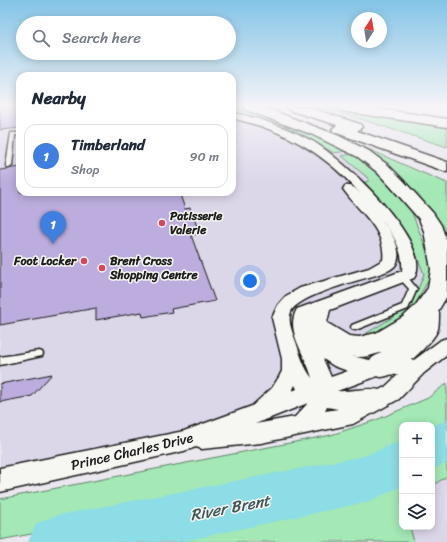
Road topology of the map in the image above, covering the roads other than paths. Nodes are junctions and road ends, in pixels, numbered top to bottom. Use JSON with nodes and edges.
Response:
{"nodes":[{"id":1,"x":273,"y":132,"type":"edge"},
{"id":2,"x":277,"y":132,"type":"edge"},
{"id":3,"x":316,"y":132,"type":"edge"},
{"id":4,"x":340,"y":132,"type":"edge"},
{"id":5,"x":353,"y":132,"type":"edge"},
{"id":6,"x":367,"y":132,"type":"edge"},
{"id":7,"x":16,"y":134,"type":"edge"},
{"id":8,"x":447,"y":158,"type":"edge"},
{"id":9,"x":9,"y":166,"type":"dead end"},
{"id":10,"x":447,"y":167,"type":"edge"},
{"id":11,"x":447,"y":174,"type":"edge"},
{"id":12,"x":404,"y":278,"type":"junction"},
{"id":13,"x":324,"y":305,"type":"junction"},
{"id":14,"x":428,"y":309,"type":"junction"},
{"id":15,"x":355,"y":327,"type":"dead end"},
{"id":16,"x":320,"y":331,"type":"junction"},
{"id":17,"x":447,"y":345,"type":"edge"},
{"id":18,"x":290,"y":353,"type":"junction"},
{"id":19,"x":39,"y":354,"type":"dead end"},
{"id":20,"x":0,"y":361,"type":"edge"},
{"id":21,"x":378,"y":367,"type":"junction"},
{"id":22,"x":417,"y":368,"type":"junction"},
{"id":23,"x":321,"y":392,"type":"junction"},
{"id":24,"x":392,"y":393,"type":"junction"},
{"id":25,"x":260,"y":412,"type":"junction"},
{"id":26,"x":301,"y":425,"type":"junction"},
{"id":27,"x":184,"y":441,"type":"junction"},
{"id":28,"x":0,"y":480,"type":"edge"}],
"edges":[{"from":1,"to":18,"type":"street","name":"Prince Charles Drive"},
{"from":2,"to":12,"type":"street"},
{"from":3,"to":14,"type":"highway"},
{"from":4,"to":11,"type":"highway"},
{"from":5,"to":10,"type":"highway"},
{"from":6,"to":8,"type":"highway"},
{"from":7,"to":9,"type":"lane"},
{"from":12,"to":13,"type":"street"},
{"from":12,"to":15,"type":"lane"},
{"from":13,"to":16,"type":"street"},
{"from":13,"to":23,"type":"street"},
{"from":14,"to":16,"type":"highway"},
{"from":14,"to":21,"type":"highway"},
{"from":16,"to":21,"type":"street"},
{"from":17,"to":22,"type":"street"},
{"from":18,"to":23,"type":"street"},
{"from":18,"to":25,"type":"street","name":"Prince Charles Drive"},
{"from":19,"to":20,"type":"lane"},
{"from":21,"to":22,"type":"street","name":"Prince Charles Drive"},
{"from":21,"to":23,"type":"street","name":"Prince Charles Drive"},
{"from":22,"to":24,"type":"street"},
{"from":23,"to":24,"type":"street"},
{"from":23,"to":25,"type":"street","name":"Prince Charles Drive"},
{"from":23,"to":26,"type":"street"},
{"from":24,"to":26,"type":"street"},
{"from":25,"to":27,"type":"street","name":"Prince Charles Drive"},
{"from":26,"to":27,"type":"street"},
{"from":27,"to":28,"type":"street","name":"Prince Charles Drive"}]}
